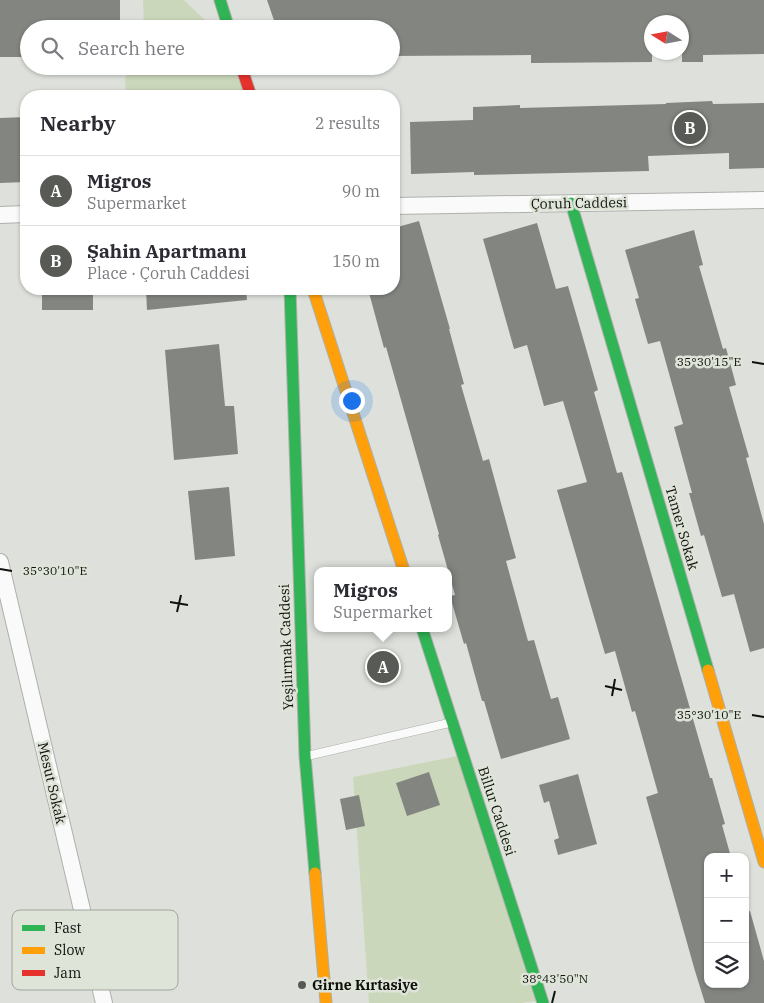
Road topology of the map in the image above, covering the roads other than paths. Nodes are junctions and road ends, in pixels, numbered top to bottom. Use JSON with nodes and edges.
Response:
{"nodes":[{"id":1,"x":220,"y":0,"type":"edge"},
{"id":2,"x":226,"y":20,"type":"edge"},
{"id":3,"x":244,"y":75,"type":"edge"},
{"id":4,"x":249,"y":90,"type":"edge"},
{"id":5,"x":764,"y":200,"type":"edge"},
{"id":6,"x":571,"y":202,"type":"junction"},
{"id":7,"x":400,"y":206,"type":"edge"},
{"id":8,"x":20,"y":214,"type":"edge"},
{"id":9,"x":0,"y":215,"type":"edge"},
{"id":10,"x":290,"y":295,"type":"edge"},
{"id":11,"x":315,"y":295,"type":"edge"},
{"id":12,"x":0,"y":562,"type":"edge"},
{"id":13,"x":403,"y":567,"type":"edge"},
{"id":14,"x":423,"y":632,"type":"edge"},
{"id":15,"x":453,"y":723,"type":"junction"},
{"id":16,"x":305,"y":756,"type":"junction"},
{"id":17,"x":764,"y":862,"type":"edge"},
{"id":18,"x":82,"y":910,"type":"edge"},
{"id":19,"x":101,"y":990,"type":"edge"},
{"id":20,"x":104,"y":1003,"type":"edge"},
{"id":21,"x":326,"y":1003,"type":"edge"},
{"id":22,"x":543,"y":1003,"type":"edge"}],
"edges":[{"from":1,"to":2,"type":"street"},
{"from":3,"to":4,"type":"street"},
{"from":5,"to":6,"type":"street","name":"Çoruh Caddesi"},
{"from":6,"to":7,"type":"street","name":"Çoruh Caddesi"},
{"from":6,"to":17,"type":"street","name":"Tamer Sokak"},
{"from":8,"to":9,"type":"street"},
{"from":10,"to":16,"type":"street","name":"Yeşilırmak Caddesi"},
{"from":11,"to":13,"type":"street"},
{"from":12,"to":18,"type":"street","name":"Mesut Sokak"},
{"from":14,"to":15,"type":"street","name":"Billur Caddesi"},
{"from":15,"to":16,"type":"lane"},
{"from":15,"to":22,"type":"street","name":"Billur Caddesi"},
{"from":16,"to":21,"type":"street","name":"Yeşilırmak Caddesi"},
{"from":19,"to":20,"type":"street","name":"Mesut Sokak"}]}
